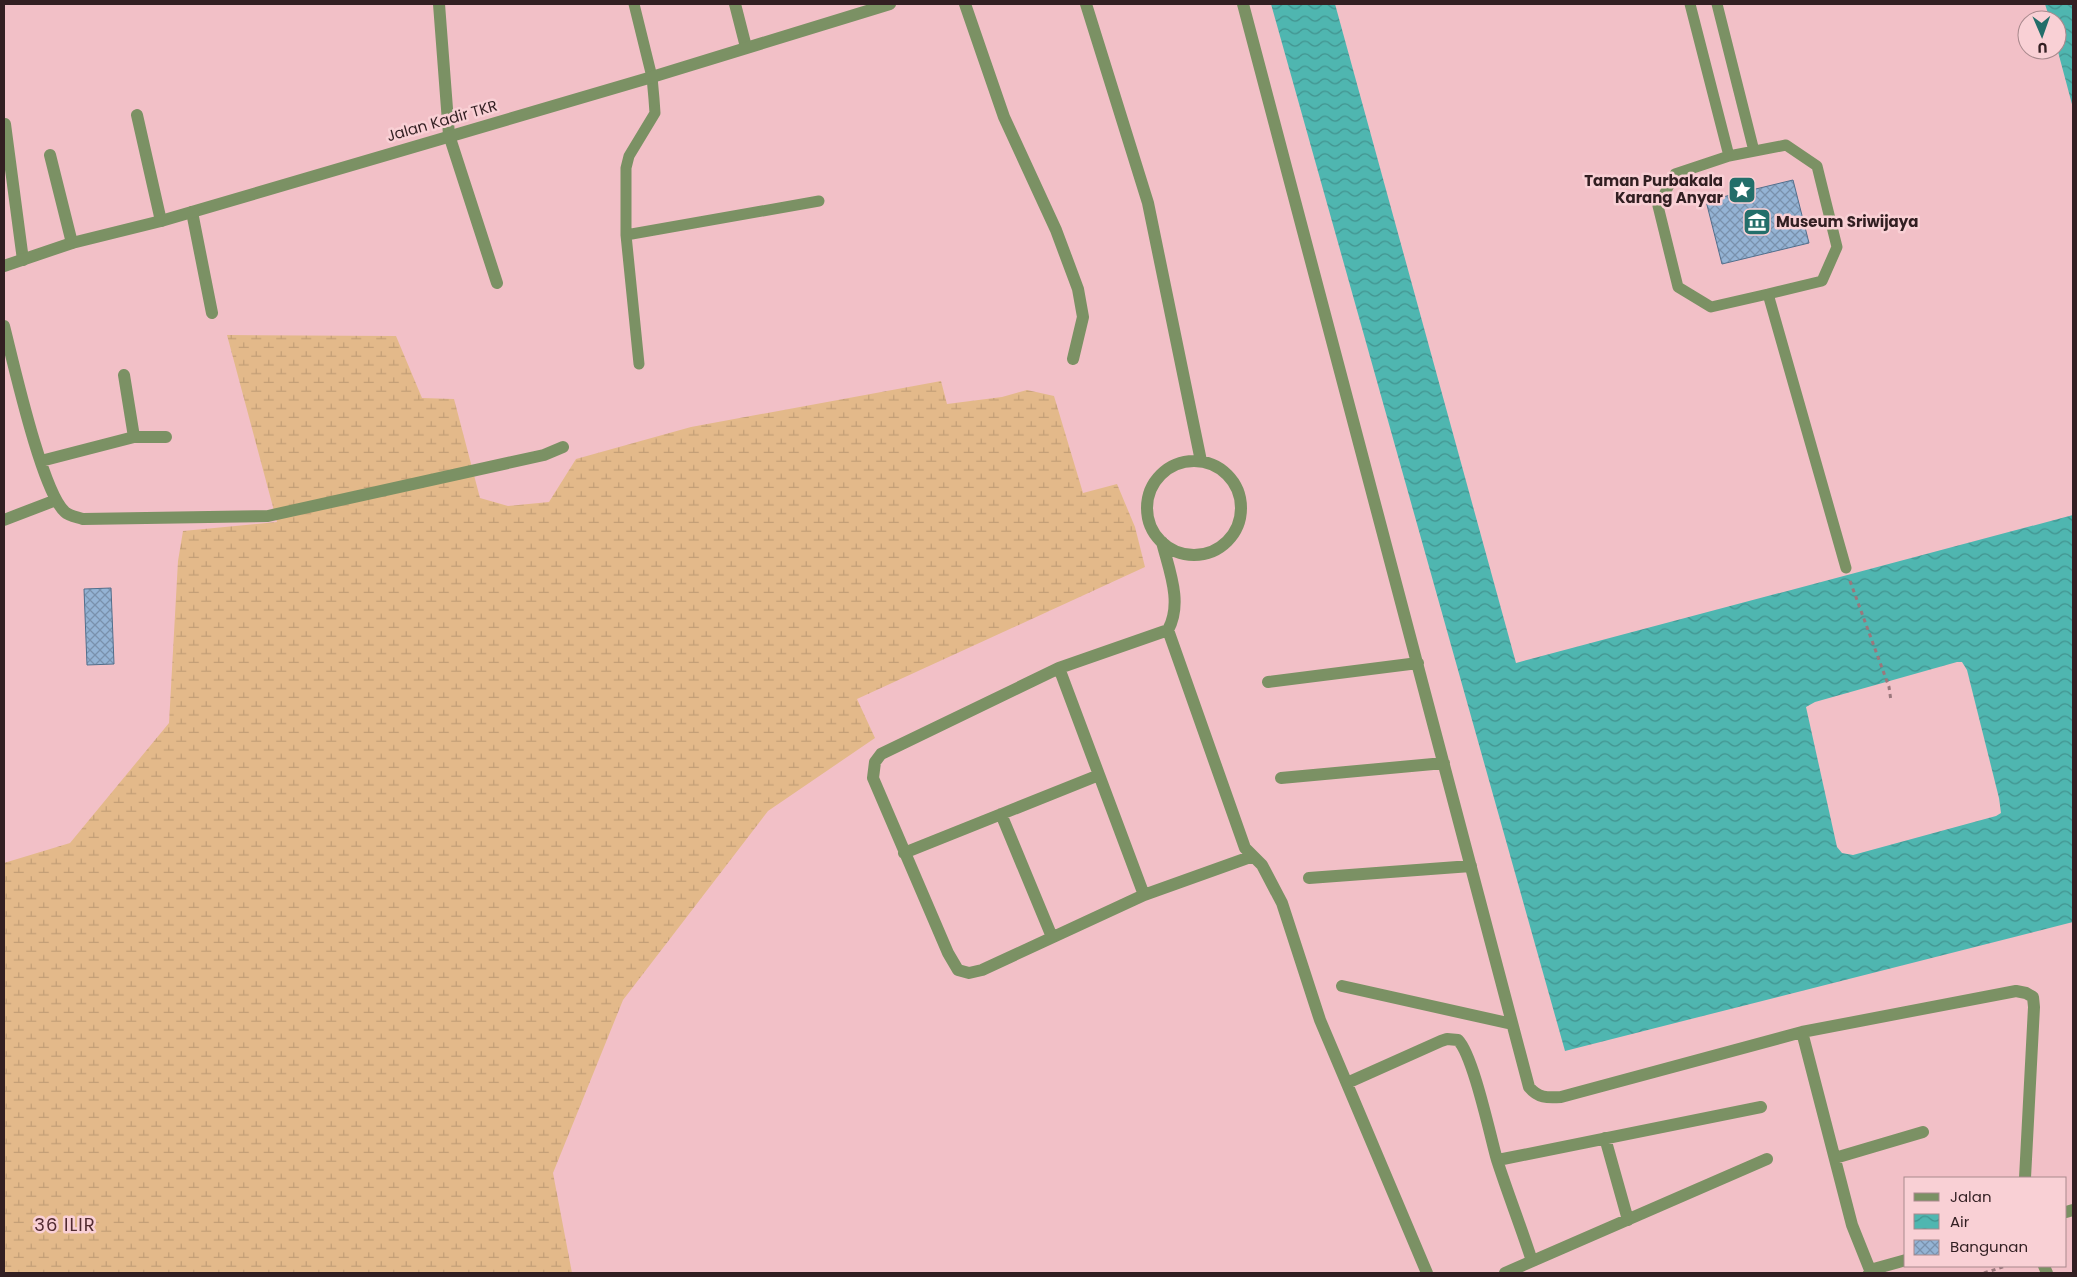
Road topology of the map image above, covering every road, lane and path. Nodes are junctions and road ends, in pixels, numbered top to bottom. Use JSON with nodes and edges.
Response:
{"nodes":[{"id":1,"x":439,"y":4,"type":"edge"},
{"id":2,"x":634,"y":4,"type":"edge"},
{"id":3,"x":735,"y":4,"type":"edge"},
{"id":4,"x":890,"y":4,"type":"edge"},
{"id":5,"x":965,"y":4,"type":"edge"},
{"id":6,"x":1086,"y":4,"type":"edge"},
{"id":7,"x":1243,"y":4,"type":"edge"},
{"id":8,"x":1690,"y":4,"type":"edge"},
{"id":9,"x":1717,"y":4,"type":"edge"},
{"id":10,"x":746,"y":47,"type":"junction"},
{"id":11,"x":652,"y":77,"type":"junction"},
{"id":12,"x":136,"y":115,"type":"dead end"},
{"id":13,"x":5,"y":124,"type":"dead end"},
{"id":14,"x":449,"y":135,"type":"junction"},
{"id":15,"x":1754,"y":151,"type":"junction"},
{"id":16,"x":50,"y":155,"type":"dead end"},
{"id":17,"x":1729,"y":156,"type":"junction"},
{"id":18,"x":819,"y":201,"type":"dead end"},
{"id":19,"x":192,"y":212,"type":"junction"},
{"id":20,"x":161,"y":221,"type":"junction"},
{"id":21,"x":626,"y":235,"type":"junction"},
{"id":22,"x":72,"y":244,"type":"junction"},
{"id":23,"x":23,"y":260,"type":"junction"},
{"id":24,"x":4,"y":266,"type":"edge"},
{"id":25,"x":497,"y":283,"type":"dead end"},
{"id":26,"x":1768,"y":294,"type":"junction"},
{"id":27,"x":212,"y":313,"type":"dead end"},
{"id":28,"x":4,"y":326,"type":"edge"},
{"id":29,"x":1073,"y":359,"type":"dead end"},
{"id":30,"x":639,"y":364,"type":"dead end"},
{"id":31,"x":124,"y":375,"type":"dead end"},
{"id":32,"x":166,"y":436,"type":"dead end"},
{"id":33,"x":134,"y":437,"type":"junction"},
{"id":34,"x":563,"y":447,"type":"dead end"},
{"id":35,"x":41,"y":461,"type":"junction"},
{"id":36,"x":1202,"y":461,"type":"junction"},
{"id":37,"x":56,"y":500,"type":"junction"},
{"id":38,"x":4,"y":520,"type":"edge"},
{"id":39,"x":1162,"y":542,"type":"junction"},
{"id":40,"x":1846,"y":568,"type":"joint"},
{"id":41,"x":1168,"y":630,"type":"junction"},
{"id":42,"x":1418,"y":663,"type":"junction"},
{"id":43,"x":1059,"y":668,"type":"junction"},
{"id":44,"x":1268,"y":682,"type":"dead end"},
{"id":45,"x":1891,"y":701,"type":"dead end"},
{"id":46,"x":1444,"y":763,"type":"junction"},
{"id":47,"x":1099,"y":775,"type":"junction"},
{"id":48,"x":1280,"y":778,"type":"dead end"},
{"id":49,"x":1001,"y":814,"type":"junction"},
{"id":50,"x":904,"y":852,"type":"junction"},
{"id":51,"x":1253,"y":856,"type":"junction"},
{"id":52,"x":1471,"y":866,"type":"junction"},
{"id":53,"x":1309,"y":878,"type":"dead end"},
{"id":54,"x":1144,"y":895,"type":"junction"},
{"id":55,"x":1052,"y":938,"type":"junction"},
{"id":56,"x":1342,"y":986,"type":"dead end"},
{"id":57,"x":1512,"y":1024,"type":"junction"},
{"id":58,"x":1802,"y":1032,"type":"junction"},
{"id":59,"x":1347,"y":1083,"type":"junction"},
{"id":60,"x":1760,"y":1107,"type":"dead end"},
{"id":61,"x":1923,"y":1132,"type":"dead end"},
{"id":62,"x":1605,"y":1138,"type":"junction"},
{"id":63,"x":1834,"y":1158,"type":"junction"},
{"id":64,"x":1767,"y":1159,"type":"dead end"},
{"id":65,"x":1498,"y":1160,"type":"junction"},
{"id":66,"x":2025,"y":1177,"type":"edge"},
{"id":67,"x":1628,"y":1220,"type":"junction"},
{"id":68,"x":1532,"y":1261,"type":"junction"},
{"id":69,"x":1904,"y":1261,"type":"edge"},
{"id":70,"x":2003,"y":1267,"type":"edge"},
{"id":71,"x":1869,"y":1272,"type":"edge"},
{"id":72,"x":1427,"y":1273,"type":"edge"},
{"id":73,"x":1505,"y":1273,"type":"edge"},
{"id":74,"x":1984,"y":1273,"type":"edge"}],
"edges":[{"from":1,"to":14,"type":"street"},
{"from":2,"to":11,"type":"lane"},
{"from":3,"to":10,"type":"street"},
{"from":4,"to":10,"type":"street","name":"Jalan Kadir TKR"},
{"from":5,"to":29,"type":"street"},
{"from":6,"to":36,"type":"street"},
{"from":7,"to":42,"type":"street"},
{"from":8,"to":17,"type":"lane"},
{"from":9,"to":15,"type":"lane"},
{"from":10,"to":11,"type":"street","name":"Jalan Kadir TKR"},
{"from":11,"to":14,"type":"street","name":"Jalan Kadir TKR"},
{"from":11,"to":21,"type":"lane"},
{"from":12,"to":20,"type":"street"},
{"from":13,"to":23,"type":"street"},
{"from":14,"to":19,"type":"street","name":"Jalan Kadir TKR"},
{"from":14,"to":25,"type":"street"},
{"from":15,"to":17,"type":"lane"},
{"from":15,"to":26,"type":"lane"},
{"from":16,"to":22,"type":"street"},
{"from":17,"to":26,"type":"lane"},
{"from":18,"to":21,"type":"lane"},
{"from":19,"to":20,"type":"street","name":"Jalan Kadir TKR"},
{"from":19,"to":27,"type":"street"},
{"from":20,"to":22,"type":"street","name":"Jalan Kadir TKR"},
{"from":21,"to":30,"type":"lane"},
{"from":22,"to":23,"type":"street","name":"Jalan Kadir TKR"},
{"from":23,"to":24,"type":"street","name":"Jalan Kadir TKR"},
{"from":26,"to":40,"type":"lane"},
{"from":28,"to":35,"type":"street"},
{"from":31,"to":33,"type":"street"},
{"from":32,"to":33,"type":"street"},
{"from":33,"to":35,"type":"street"},
{"from":34,"to":37,"type":"street"},
{"from":35,"to":37,"type":"street"},
{"from":36,"to":39,"type":"street"},
{"from":36,"to":39,"type":"street"},
{"from":37,"to":38,"type":"street"},
{"from":39,"to":41,"type":"street"},
{"from":40,"to":45,"type":"path"},
{"from":41,"to":43,"type":"street"},
{"from":41,"to":51,"type":"street"},
{"from":42,"to":44,"type":"street"},
{"from":42,"to":46,"type":"street"},
{"from":43,"to":47,"type":"street"},
{"from":43,"to":50,"type":"street"},
{"from":46,"to":48,"type":"street"},
{"from":46,"to":52,"type":"street"},
{"from":47,"to":49,"type":"street"},
{"from":47,"to":54,"type":"street"},
{"from":49,"to":50,"type":"street"},
{"from":49,"to":55,"type":"street"},
{"from":50,"to":55,"type":"street"},
{"from":51,"to":54,"type":"street"},
{"from":51,"to":59,"type":"street"},
{"from":52,"to":53,"type":"street"},
{"from":52,"to":57,"type":"street"},
{"from":54,"to":55,"type":"street"},
{"from":56,"to":57,"type":"street"},
{"from":57,"to":58,"type":"street"},
{"from":58,"to":63,"type":"street"},
{"from":58,"to":66,"type":"street"},
{"from":59,"to":65,"type":"street"},
{"from":59,"to":72,"type":"street"},
{"from":60,"to":62,"type":"street"},
{"from":61,"to":63,"type":"street"},
{"from":62,"to":65,"type":"street"},
{"from":62,"to":67,"type":"street"},
{"from":63,"to":71,"type":"street"},
{"from":64,"to":67,"type":"street"},
{"from":65,"to":68,"type":"street"},
{"from":67,"to":68,"type":"street"},
{"from":68,"to":73,"type":"street"},
{"from":69,"to":71,"type":"street"},
{"from":70,"to":74,"type":"path"}]}
